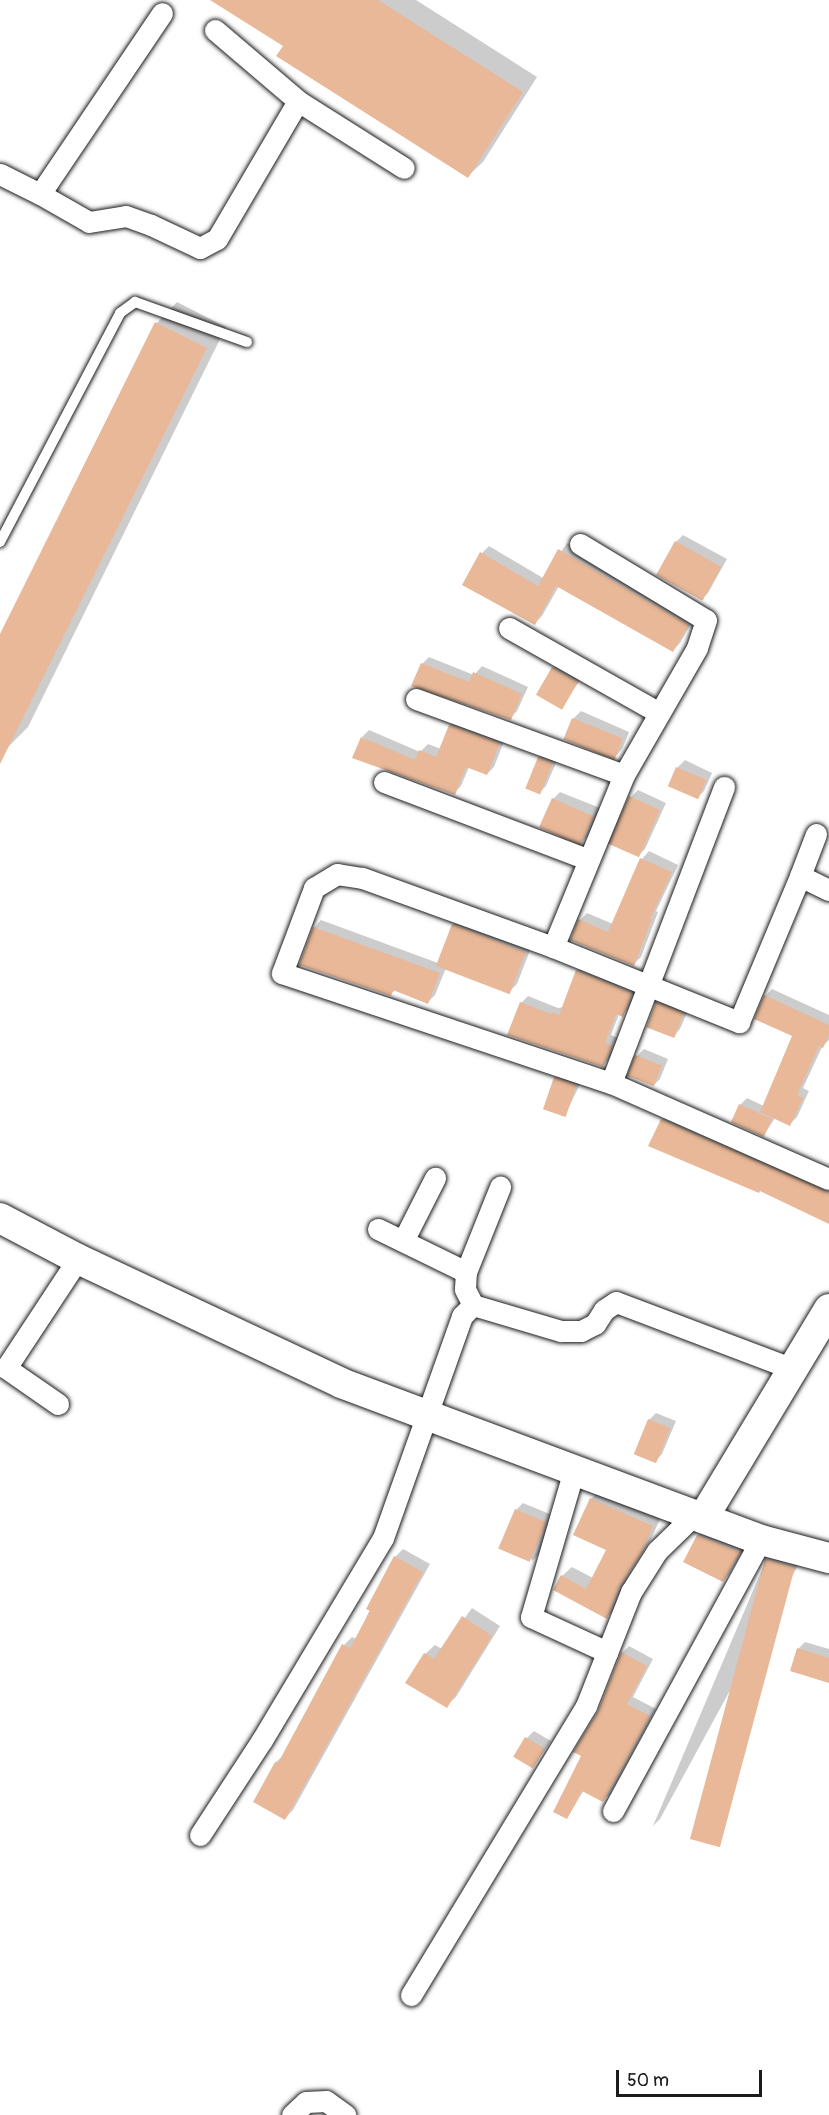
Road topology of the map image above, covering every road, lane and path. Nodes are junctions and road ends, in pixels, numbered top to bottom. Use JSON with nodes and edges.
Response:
{"nodes":[{"id":1,"x":162,"y":14,"type":"dead end"},
{"id":2,"x":215,"y":30,"type":"dead end"},
{"id":3,"x":298,"y":101,"type":"junction"},
{"id":4,"x":404,"y":168,"type":"dead end"},
{"id":5,"x":0,"y":174,"type":"edge"},
{"id":6,"x":40,"y":195,"type":"junction"},
{"id":7,"x":247,"y":342,"type":"dead end"},
{"id":8,"x":0,"y":542,"type":"edge"},
{"id":9,"x":580,"y":544,"type":"dead end"},
{"id":10,"x":509,"y":628,"type":"dead end"},
{"id":11,"x":416,"y":699,"type":"dead end"},
{"id":12,"x":659,"y":713,"type":"junction"},
{"id":13,"x":624,"y":775,"type":"junction"},
{"id":14,"x":384,"y":782,"type":"dead end"},
{"id":15,"x":724,"y":787,"type":"dead end"},
{"id":16,"x":816,"y":834,"type":"dead end"},
{"id":17,"x":587,"y":859,"type":"junction"},
{"id":18,"x":800,"y":876,"type":"junction"},
{"id":19,"x":829,"y":890,"type":"edge"},
{"id":20,"x":553,"y":947,"type":"junction"},
{"id":21,"x":649,"y":984,"type":"junction"},
{"id":22,"x":611,"y":1083,"type":"junction"},
{"id":23,"x":435,"y":1178,"type":"dead end"},
{"id":24,"x":829,"y":1179,"type":"edge"},
{"id":25,"x":500,"y":1187,"type":"dead end"},
{"id":26,"x":0,"y":1218,"type":"edge"},
{"id":27,"x":378,"y":1229,"type":"dead end"},
{"id":28,"x":403,"y":1241,"type":"junction"},
{"id":29,"x":78,"y":1259,"type":"junction"},
{"id":30,"x":466,"y":1272,"type":"junction"},
{"id":31,"x":473,"y":1305,"type":"junction"},
{"id":32,"x":829,"y":1309,"type":"edge"},
{"id":33,"x":3,"y":1366,"type":"edge"},
{"id":34,"x":793,"y":1369,"type":"junction"},
{"id":35,"x":58,"y":1404,"type":"dead end"},
{"id":36,"x":428,"y":1415,"type":"junction"},
{"id":37,"x":573,"y":1470,"type":"junction"},
{"id":38,"x":698,"y":1516,"type":"junction"},
{"id":39,"x":761,"y":1540,"type":"junction"},
{"id":40,"x":829,"y":1558,"type":"edge"},
{"id":41,"x":608,"y":1652,"type":"junction"},
{"id":42,"x":613,"y":1811,"type":"dead end"},
{"id":43,"x":200,"y":1835,"type":"dead end"},
{"id":44,"x":411,"y":1995,"type":"dead end"},
{"id":45,"x":292,"y":2115,"type":"edge"},
{"id":46,"x":345,"y":2115,"type":"edge"}],
"edges":[{"from":1,"to":6,"type":"street"},
{"from":2,"to":3,"type":"street"},
{"from":3,"to":4,"type":"street"},
{"from":3,"to":6,"type":"street"},
{"from":5,"to":6,"type":"street"},
{"from":7,"to":8,"type":"lane"},
{"from":9,"to":12,"type":"street"},
{"from":10,"to":12,"type":"street"},
{"from":11,"to":13,"type":"street"},
{"from":12,"to":13,"type":"street"},
{"from":13,"to":17,"type":"street"},
{"from":14,"to":17,"type":"street"},
{"from":15,"to":21,"type":"street"},
{"from":16,"to":18,"type":"street"},
{"from":17,"to":20,"type":"street"},
{"from":18,"to":19,"type":"street"},
{"from":18,"to":21,"type":"street"},
{"from":20,"to":21,"type":"street"},
{"from":20,"to":22,"type":"street"},
{"from":21,"to":22,"type":"street"},
{"from":22,"to":24,"type":"street"},
{"from":23,"to":28,"type":"street"},
{"from":25,"to":30,"type":"street"},
{"from":26,"to":29,"type":"main road"},
{"from":27,"to":28,"type":"street"},
{"from":28,"to":30,"type":"street"},
{"from":29,"to":33,"type":"street"},
{"from":29,"to":36,"type":"main road"},
{"from":30,"to":31,"type":"street"},
{"from":31,"to":34,"type":"street"},
{"from":31,"to":36,"type":"street"},
{"from":32,"to":34,"type":"main road"},
{"from":33,"to":35,"type":"street"},
{"from":34,"to":38,"type":"main road"},
{"from":36,"to":37,"type":"main road"},
{"from":36,"to":43,"type":"street"},
{"from":37,"to":38,"type":"main road"},
{"from":37,"to":41,"type":"street"},
{"from":38,"to":39,"type":"main road"},
{"from":38,"to":41,"type":"street"},
{"from":39,"to":40,"type":"main road"},
{"from":39,"to":42,"type":"street"},
{"from":41,"to":44,"type":"street"},
{"from":45,"to":46,"type":"street"}]}
